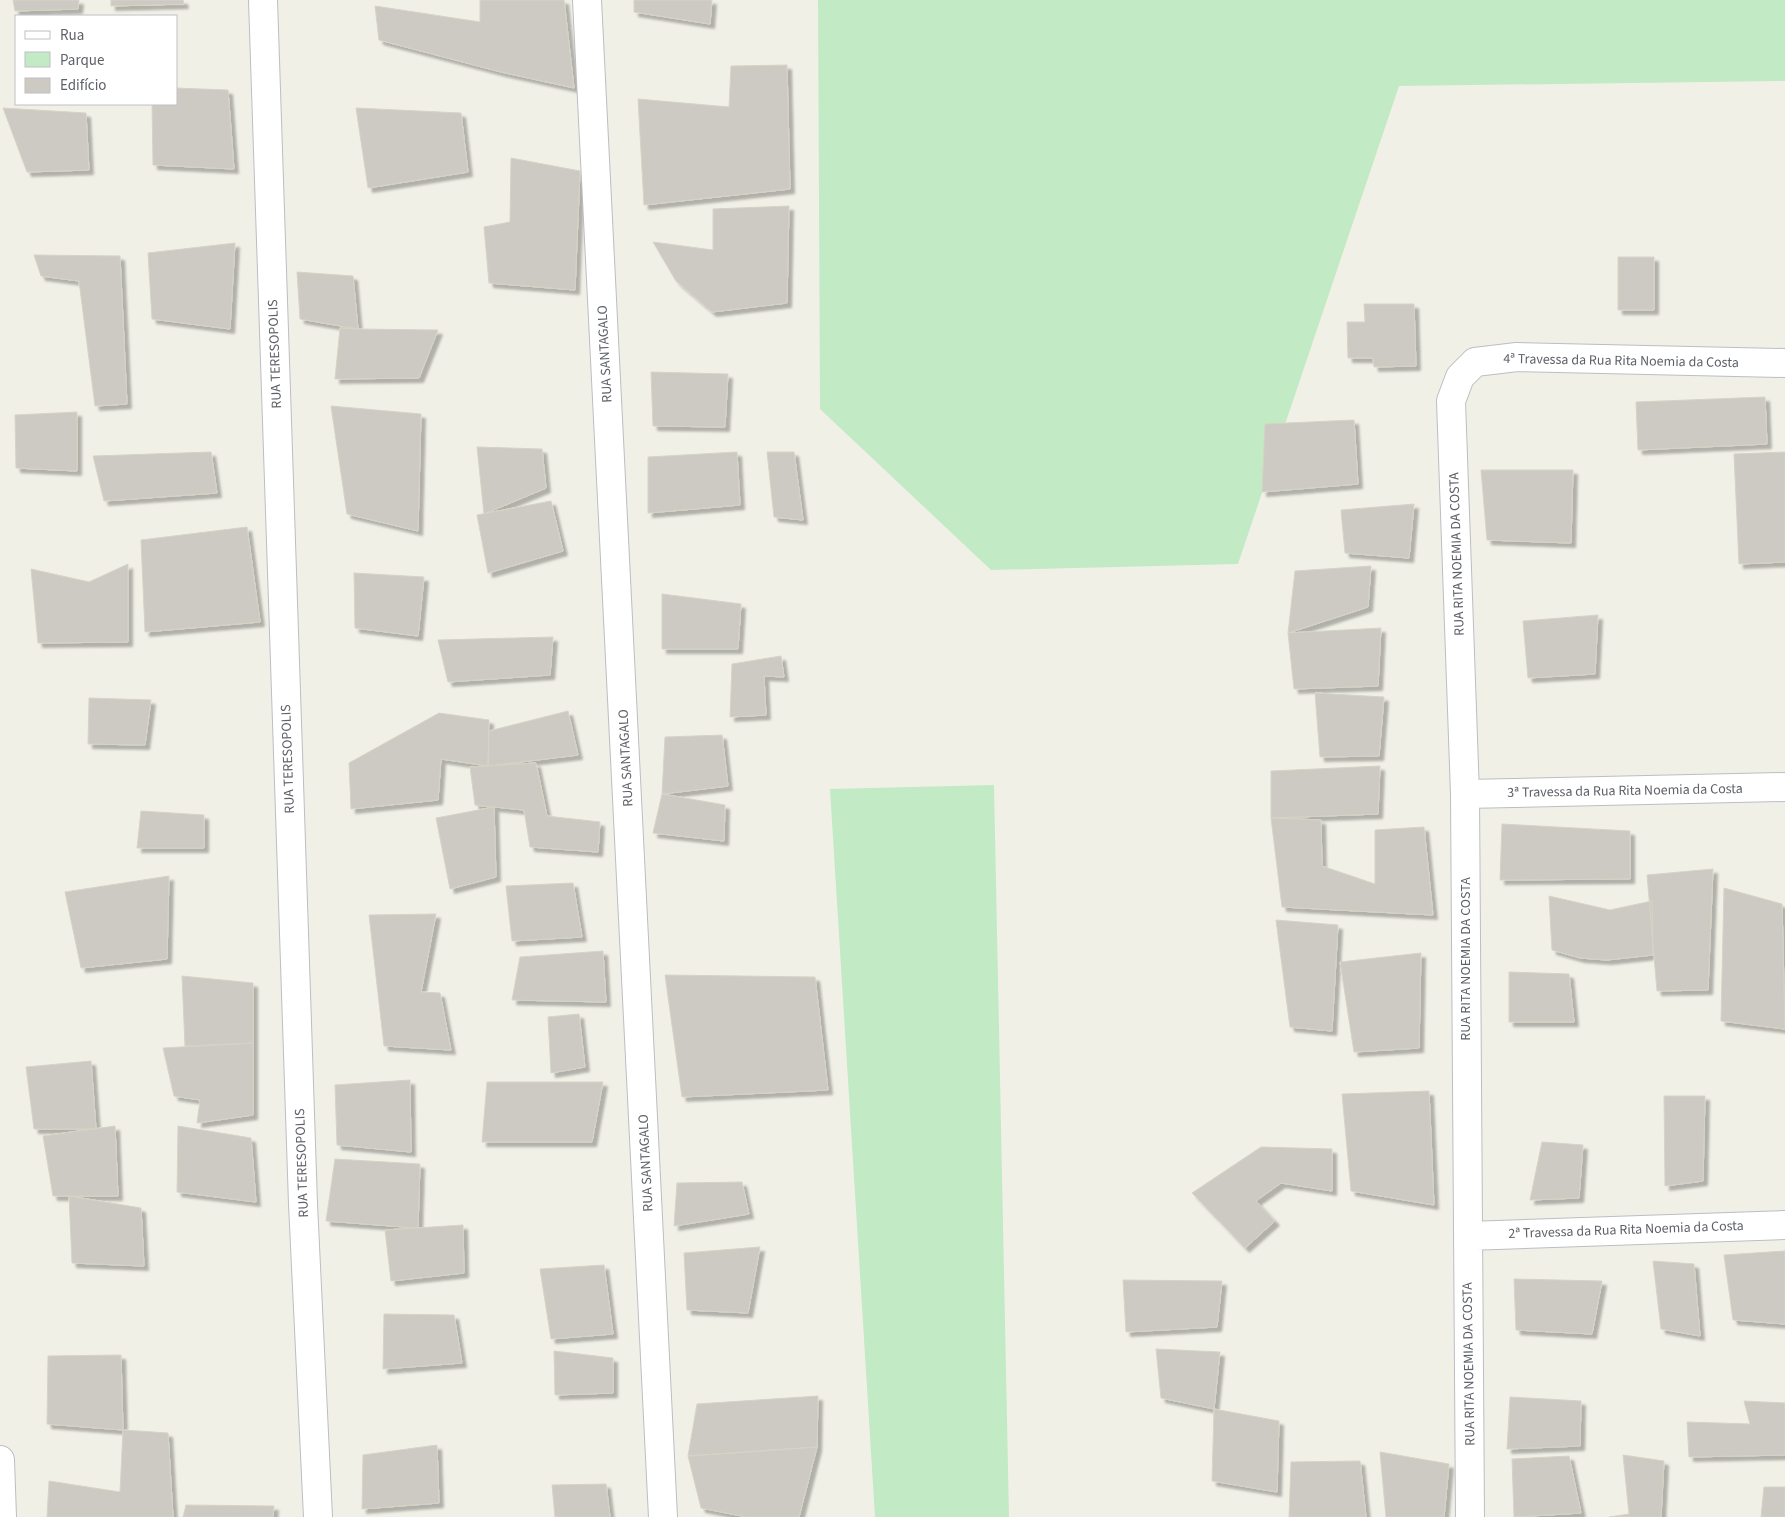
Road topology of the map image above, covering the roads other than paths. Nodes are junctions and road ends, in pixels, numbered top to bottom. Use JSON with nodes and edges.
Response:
{"nodes":[{"id":1,"x":263,"y":0,"type":"edge"},
{"id":2,"x":587,"y":0,"type":"edge"},
{"id":3,"x":1785,"y":363,"type":"edge"},
{"id":4,"x":1451,"y":401,"type":"joint"},
{"id":5,"x":1785,"y":787,"type":"edge"},
{"id":6,"x":1465,"y":794,"type":"junction"},
{"id":7,"x":1785,"y":1225,"type":"edge"},
{"id":8,"x":1468,"y":1236,"type":"junction"},
{"id":9,"x":0,"y":1460,"type":"edge"},
{"id":10,"x":2,"y":1517,"type":"edge"},
{"id":11,"x":318,"y":1517,"type":"edge"},
{"id":12,"x":663,"y":1517,"type":"edge"},
{"id":13,"x":1470,"y":1517,"type":"edge"}],
"edges":[{"from":1,"to":11,"type":"street","name":"RUA TERESOPOLIS"},
{"from":2,"to":12,"type":"street","name":"RUA SANTAGALO"},
{"from":3,"to":4,"type":"street","name":"4ª Travessa da Rua Rita Noemia da Costa"},
{"from":4,"to":6,"type":"street","name":"RUA RITA NOEMIA DA COSTA"},
{"from":5,"to":6,"type":"street","name":"3ª Travessa da Rua Rita Noemia da Costa"},
{"from":6,"to":8,"type":"street","name":"RUA RITA NOEMIA DA COSTA"},
{"from":7,"to":8,"type":"street","name":"2ª Travessa da Rua Rita Noemia da Costa"},
{"from":8,"to":13,"type":"street","name":"RUA RITA NOEMIA DA COSTA"},
{"from":9,"to":10,"type":"street"}]}
